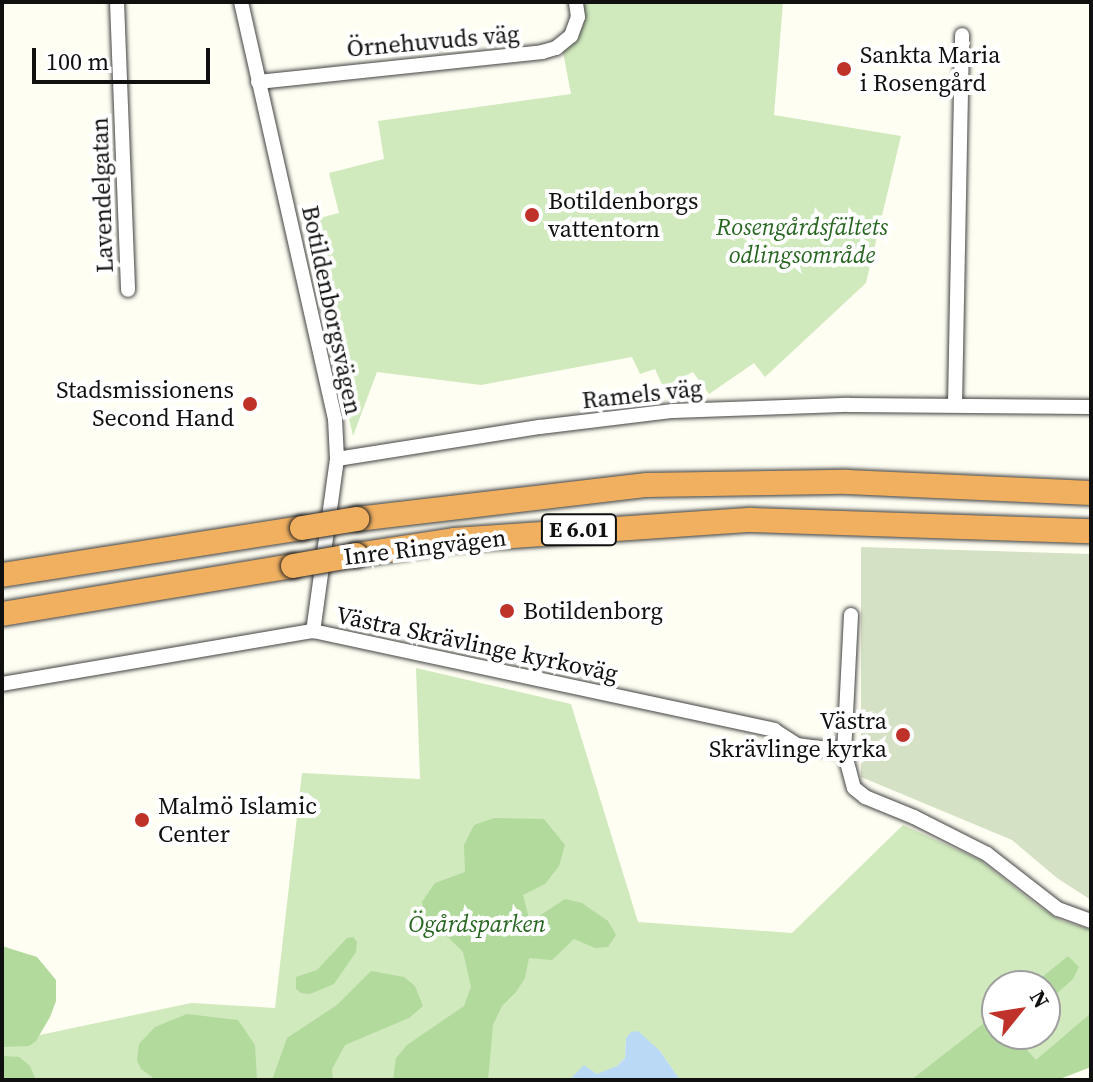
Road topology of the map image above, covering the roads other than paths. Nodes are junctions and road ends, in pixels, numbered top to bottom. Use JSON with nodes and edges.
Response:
{"nodes":[{"id":1,"x":117,"y":2,"type":"edge"},
{"id":2,"x":241,"y":2,"type":"edge"},
{"id":3,"x":576,"y":2,"type":"edge"},
{"id":4,"x":962,"y":35,"type":"dead end"},
{"id":5,"x":258,"y":82,"type":"junction"},
{"id":6,"x":128,"y":290,"type":"dead end"},
{"id":7,"x":955,"y":404,"type":"junction"},
{"id":8,"x":1091,"y":407,"type":"edge"},
{"id":9,"x":337,"y":459,"type":"junction"},
{"id":10,"x":1091,"y":482,"type":"edge"},
{"id":11,"x":1036,"y":492,"type":"junction"},
{"id":12,"x":1091,"y":493,"type":"edge"},
{"id":13,"x":1088,"y":531,"type":"edge"},
{"id":14,"x":2,"y":575,"type":"edge"},
{"id":15,"x":2,"y":614,"type":"edge"},
{"id":16,"x":851,"y":615,"type":"dead end"},
{"id":17,"x":313,"y":631,"type":"junction"},
{"id":18,"x":2,"y":684,"type":"edge"},
{"id":19,"x":844,"y":751,"type":"junction"},
{"id":20,"x":1091,"y":921,"type":"edge"}],
"edges":[{"from":1,"to":6,"type":"street","name":"Lavendelgatan"},
{"from":2,"to":5,"type":"street","name":"Botildenborgsvägen"},
{"from":3,"to":5,"type":"street","name":"Örnehuvuds väg"},
{"from":4,"to":7,"type":"street"},
{"from":5,"to":9,"type":"street","name":"Botildenborgsvägen"},
{"from":7,"to":8,"type":"street","name":"Ramels väg"},
{"from":7,"to":9,"type":"street","name":"Ramels väg"},
{"from":9,"to":17,"type":"street","name":"Botildenborgsvägen"},
{"from":10,"to":11,"type":"highway"},
{"from":11,"to":12,"type":"highway","name":"Inre Ringvägen","number":"E 6.01"},
{"from":11,"to":14,"type":"highway","name":"Inre Ringvägen","number":"E 6.01","bridge":true},
{"from":13,"to":15,"type":"highway","name":"Inre Ringvägen","number":"E 6.01","bridge":true},
{"from":16,"to":19,"type":"street"},
{"from":17,"to":18,"type":"street","name":"Västra Skrävlinge kyrkoväg"},
{"from":17,"to":19,"type":"street","name":"Västra Skrävlinge kyrkoväg"},
{"from":19,"to":20,"type":"street"}]}
